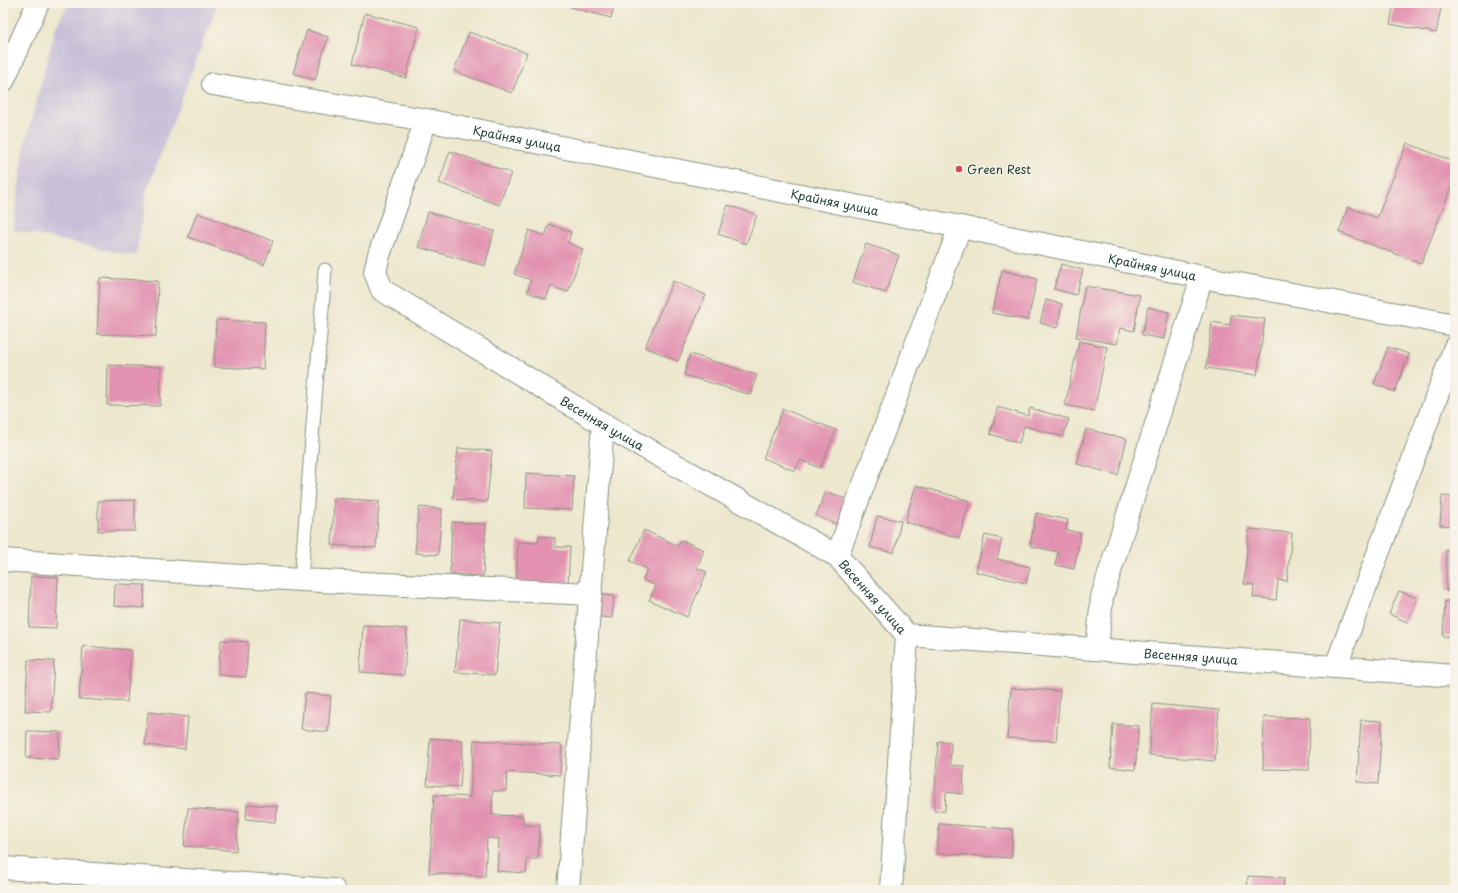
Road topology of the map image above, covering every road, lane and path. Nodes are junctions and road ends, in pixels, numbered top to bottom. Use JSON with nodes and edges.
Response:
{"nodes":[{"id":1,"x":38,"y":3,"type":"edge"},
{"id":2,"x":3,"y":81,"type":"edge"},
{"id":3,"x":213,"y":84,"type":"dead end"},
{"id":4,"x":426,"y":120,"type":"junction"},
{"id":5,"x":960,"y":226,"type":"junction"},
{"id":6,"x":325,"y":270,"type":"dead end"},
{"id":7,"x":1202,"y":277,"type":"junction"},
{"id":8,"x":1455,"y":324,"type":"edge"},
{"id":9,"x":1455,"y":347,"type":"edge"},
{"id":10,"x":603,"y":424,"type":"junction"},
{"id":11,"x":837,"y":556,"type":"junction"},
{"id":12,"x":3,"y":560,"type":"edge"},
{"id":13,"x":301,"y":580,"type":"junction"},
{"id":14,"x":591,"y":594,"type":"junction"},
{"id":15,"x":908,"y":635,"type":"junction"},
{"id":16,"x":1097,"y":649,"type":"junction"},
{"id":17,"x":1336,"y":666,"type":"junction"},
{"id":18,"x":1455,"y":676,"type":"edge"},
{"id":19,"x":3,"y":868,"type":"edge"},
{"id":20,"x":334,"y":890,"type":"edge"},
{"id":21,"x":568,"y":890,"type":"edge"},
{"id":22,"x":891,"y":890,"type":"edge"}],
"edges":[{"from":1,"to":2,"type":"street"},
{"from":3,"to":4,"type":"street","name":"Крайняя улица"},
{"from":4,"to":5,"type":"street","name":"Крайняя улица"},
{"from":4,"to":10,"type":"street","name":"Весенняя улица"},
{"from":5,"to":7,"type":"street","name":"Крайняя улица"},
{"from":5,"to":11,"type":"street"},
{"from":6,"to":13,"type":"lane"},
{"from":7,"to":8,"type":"street","name":"Крайняя улица"},
{"from":7,"to":16,"type":"street"},
{"from":9,"to":17,"type":"street"},
{"from":10,"to":11,"type":"street","name":"Весенняя улица"},
{"from":10,"to":14,"type":"street"},
{"from":11,"to":15,"type":"street","name":"Весенняя улица"},
{"from":12,"to":13,"type":"street"},
{"from":13,"to":14,"type":"street"},
{"from":14,"to":21,"type":"street"},
{"from":15,"to":16,"type":"street","name":"Весенняя улица"},
{"from":15,"to":22,"type":"street"},
{"from":16,"to":17,"type":"street","name":"Весенняя улица"},
{"from":17,"to":18,"type":"street","name":"Весенняя улица"},
{"from":19,"to":20,"type":"street"}]}
